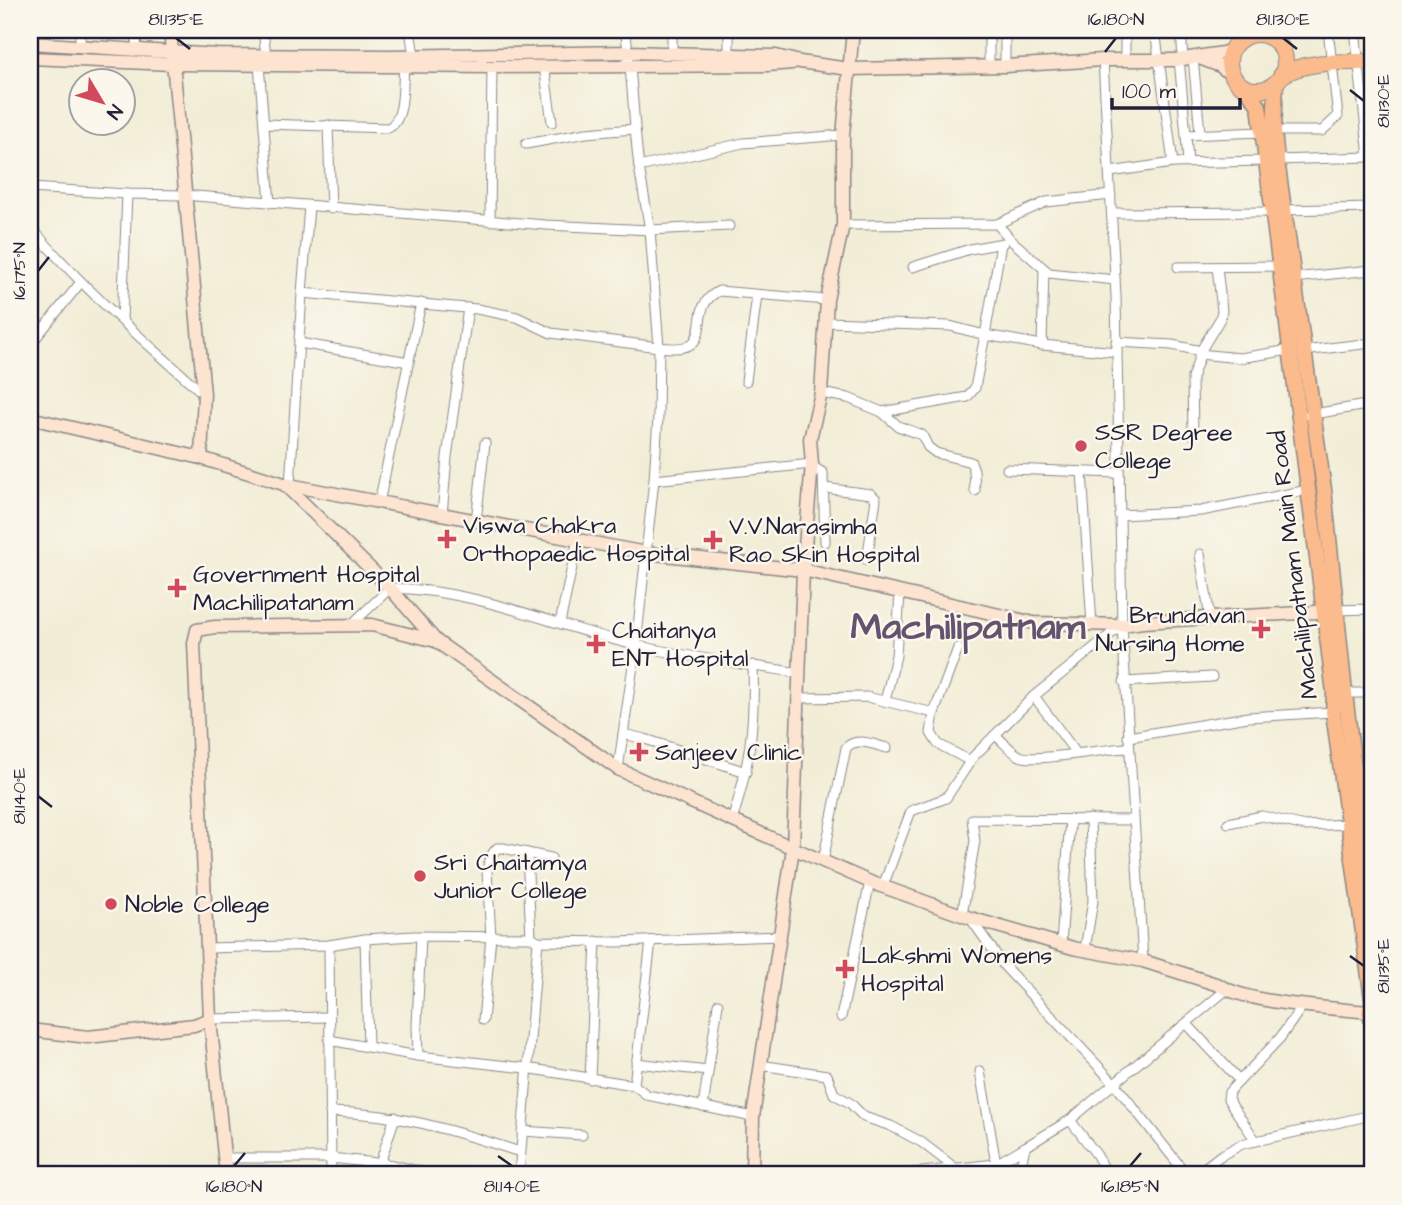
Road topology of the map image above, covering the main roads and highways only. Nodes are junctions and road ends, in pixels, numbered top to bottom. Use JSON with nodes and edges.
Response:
{"nodes":[{"id":1,"x":1265,"y":34,"type":"edge"},
{"id":2,"x":1238,"y":40,"type":"edge"},
{"id":3,"x":1284,"y":56,"type":"junction"},
{"id":4,"x":1365,"y":62,"type":"edge"},
{"id":5,"x":1308,"y":66,"type":"junction"},
{"id":6,"x":1278,"y":79,"type":"junction"},
{"id":7,"x":1245,"y":88,"type":"junction"},
{"id":8,"x":1268,"y":132,"type":"junction"},
{"id":9,"x":1277,"y":211,"type":"junction"},
{"id":10,"x":1296,"y":351,"type":"junction"},
{"id":11,"x":1305,"y":415,"type":"junction"},
{"id":12,"x":1330,"y":612,"type":"junction"},
{"id":13,"x":1372,"y":899,"type":"edge"},
{"id":14,"x":1371,"y":1010,"type":"edge"}],
"edges":[{"from":1,"to":2,"type":"highway"},
{"from":1,"to":3,"type":"highway"},
{"from":2,"to":7,"type":"highway"},
{"from":3,"to":5,"type":"highway"},
{"from":3,"to":6,"type":"highway"},
{"from":4,"to":5,"type":"highway"},
{"from":5,"to":6,"type":"highway"},
{"from":6,"to":7,"type":"highway"},
{"from":6,"to":8,"type":"main road","name":"Machilipatnam Main Road"},
{"from":7,"to":8,"type":"main road","name":"Machilipatnam Main Road"},
{"from":8,"to":9,"type":"main road","name":"Machilipatnam Main Road"},
{"from":9,"to":10,"type":"main road","name":"Machilipatnam Main Road"},
{"from":9,"to":10,"type":"main road","name":"Machilipatnam Main Road"},
{"from":10,"to":11,"type":"main road","name":"Machilipatnam Main Road"},
{"from":11,"to":12,"type":"main road","name":"Machilipatnam Main Road"},
{"from":11,"to":12,"type":"main road","name":"Machilipatnam Main Road"},
{"from":12,"to":13,"type":"main road","name":"Machilipatnam Main Road"},
{"from":12,"to":14,"type":"main road","name":"Machilipatnam Main Road"}]}
